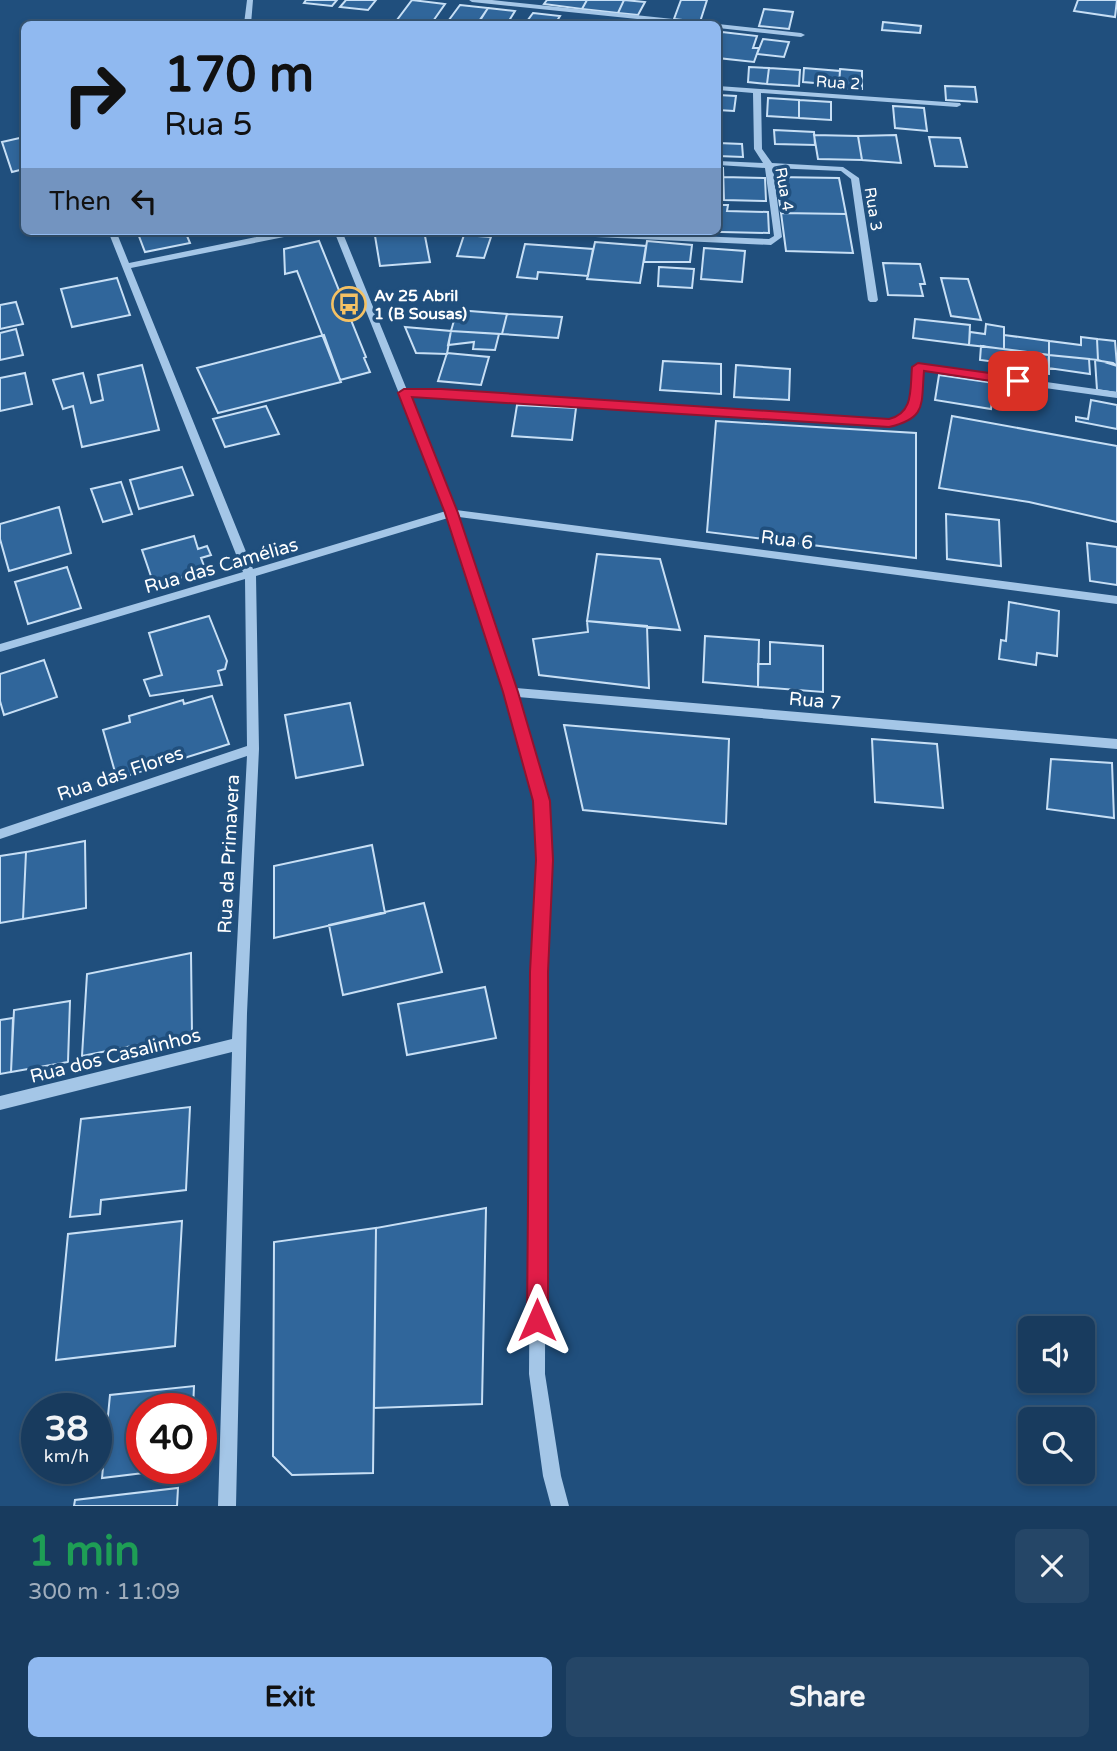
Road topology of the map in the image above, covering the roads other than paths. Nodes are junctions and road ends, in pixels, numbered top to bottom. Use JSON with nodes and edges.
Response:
{"nodes":[{"id":1,"x":250,"y":0,"type":"edge"},
{"id":2,"x":471,"y":0,"type":"edge"},
{"id":3,"x":247,"y":21,"type":"edge"},
{"id":4,"x":673,"y":21,"type":"edge"},
{"id":5,"x":721,"y":26,"type":"edge"},
{"id":6,"x":801,"y":35,"type":"dead end"},
{"id":7,"x":721,"y":88,"type":"edge"},
{"id":8,"x":757,"y":90,"type":"junction"},
{"id":9,"x":957,"y":106,"type":"dead end"},
{"id":10,"x":721,"y":163,"type":"edge"},
{"id":11,"x":769,"y":165,"type":"junction"},
{"id":12,"x":114,"y":235,"type":"edge"},
{"id":13,"x":279,"y":235,"type":"edge"},
{"id":14,"x":340,"y":235,"type":"edge"},
{"id":15,"x":606,"y":235,"type":"edge"},
{"id":16,"x":127,"y":266,"type":"junction"},
{"id":17,"x":873,"y":300,"type":"dead end"},
{"id":18,"x":404,"y":393,"type":"junction"},
{"id":19,"x":1117,"y":395,"type":"edge"},
{"id":20,"x":452,"y":513,"type":"junction"},
{"id":21,"x":250,"y":575,"type":"junction"},
{"id":22,"x":1117,"y":600,"type":"edge"},
{"id":23,"x":0,"y":648,"type":"edge"},
{"id":24,"x":511,"y":692,"type":"junction"},
{"id":25,"x":1117,"y":744,"type":"edge"},
{"id":26,"x":253,"y":749,"type":"junction"},
{"id":27,"x":0,"y":834,"type":"edge"},
{"id":28,"x":239,"y":1044,"type":"junction"},
{"id":29,"x":0,"y":1103,"type":"edge"},
{"id":30,"x":227,"y":1506,"type":"edge"},
{"id":31,"x":560,"y":1506,"type":"edge"}],
"edges":[{"from":1,"to":3,"type":"street"},
{"from":2,"to":4,"type":"street"},
{"from":5,"to":6,"type":"street"},
{"from":7,"to":8,"type":"street","name":"Rua 2"},
{"from":8,"to":9,"type":"street","name":"Rua 2"},
{"from":8,"to":11,"type":"street","name":"Rua 4"},
{"from":10,"to":11,"type":"street","name":"Rua 3"},
{"from":11,"to":15,"type":"street","name":"Rua 4"},
{"from":11,"to":17,"type":"street","name":"Rua 3"},
{"from":12,"to":16,"type":"street","name":"Rua da Primavera"},
{"from":13,"to":16,"type":"street"},
{"from":14,"to":18,"type":"street"},
{"from":16,"to":21,"type":"street","name":"Rua da Primavera"},
{"from":18,"to":19,"type":"street"},
{"from":18,"to":20,"type":"street"},
{"from":20,"to":21,"type":"street","name":"Rua das Camélias"},
{"from":20,"to":22,"type":"street","name":"Rua 6"},
{"from":20,"to":24,"type":"street"},
{"from":21,"to":23,"type":"street","name":"Rua das Camélias"},
{"from":21,"to":26,"type":"street","name":"Rua da Primavera"},
{"from":24,"to":25,"type":"street","name":"Rua 7"},
{"from":24,"to":31,"type":"street"},
{"from":26,"to":27,"type":"street","name":"Rua das Flores"},
{"from":26,"to":28,"type":"street","name":"Rua da Primavera"},
{"from":28,"to":29,"type":"street","name":"Rua dos Casalinhos"},
{"from":28,"to":30,"type":"street","name":"Rua da Primavera"}]}
